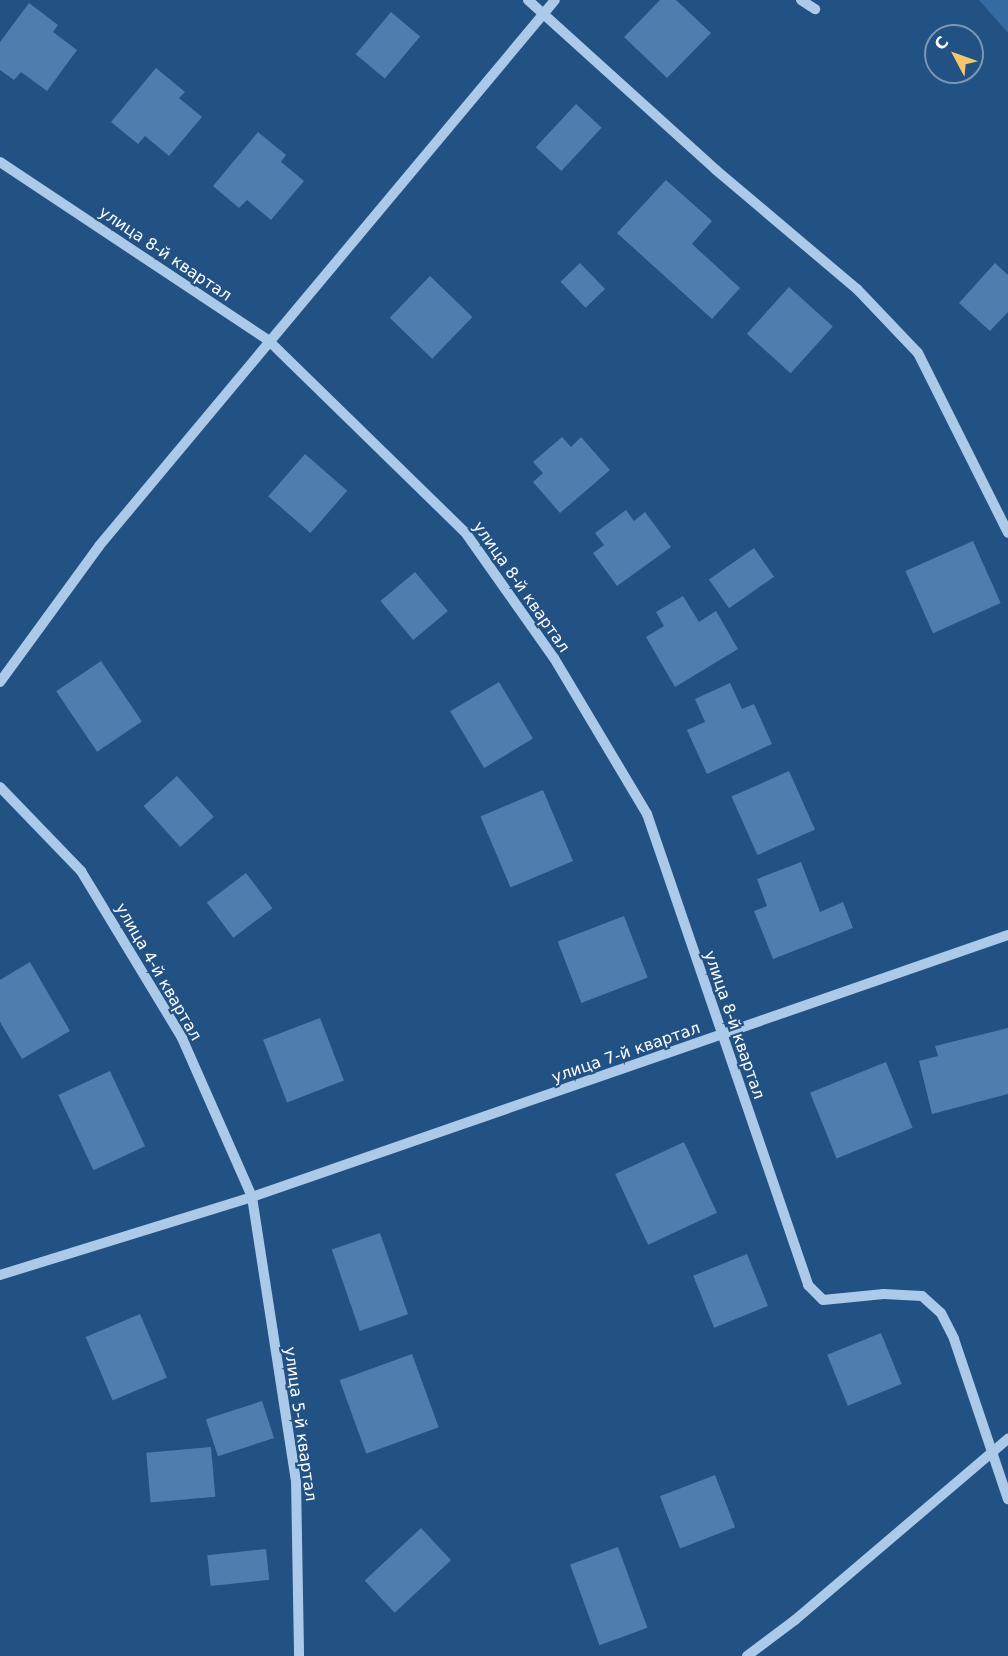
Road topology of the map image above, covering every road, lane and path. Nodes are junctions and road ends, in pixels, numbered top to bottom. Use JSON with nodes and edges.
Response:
{"nodes":[{"id":1,"x":528,"y":0,"type":"edge"},
{"id":2,"x":555,"y":0,"type":"edge"},
{"id":3,"x":801,"y":0,"type":"edge"},
{"id":4,"x":815,"y":9,"type":"dead end"},
{"id":5,"x":544,"y":14,"type":"junction"},
{"id":6,"x":0,"y":162,"type":"edge"},
{"id":7,"x":268,"y":340,"type":"junction"},
{"id":8,"x":1008,"y":533,"type":"edge"},
{"id":9,"x":0,"y":682,"type":"edge"},
{"id":10,"x":0,"y":787,"type":"edge"},
{"id":11,"x":1008,"y":935,"type":"edge"},
{"id":12,"x":722,"y":1036,"type":"junction"},
{"id":13,"x":252,"y":1197,"type":"junction"},
{"id":14,"x":0,"y":1275,"type":"edge"},
{"id":15,"x":1008,"y":1439,"type":"edge"},
{"id":16,"x":995,"y":1452,"type":"junction"},
{"id":17,"x":1008,"y":1498,"type":"edge"},
{"id":18,"x":299,"y":1656,"type":"edge"},
{"id":19,"x":747,"y":1656,"type":"edge"}],
"edges":[{"from":1,"to":5,"type":"street"},
{"from":2,"to":5,"type":"street"},
{"from":3,"to":4,"type":"street"},
{"from":5,"to":7,"type":"street"},
{"from":5,"to":8,"type":"street"},
{"from":6,"to":7,"type":"street","name":"улица 8-й квартал"},
{"from":7,"to":9,"type":"street"},
{"from":7,"to":12,"type":"street","name":"улица 8-й квартал"},
{"from":10,"to":13,"type":"street","name":"улица 4-й квартал"},
{"from":11,"to":12,"type":"street","name":"улица 7-й квартал"},
{"from":12,"to":13,"type":"street","name":"улица 7-й квартал"},
{"from":12,"to":16,"type":"street","name":"улица 8-й квартал"},
{"from":13,"to":14,"type":"street","name":"улица 7-й квартал"},
{"from":13,"to":18,"type":"street","name":"улица 5-й квартал"},
{"from":15,"to":16,"type":"street"},
{"from":16,"to":17,"type":"street","name":"улица 8-й квартал"},
{"from":16,"to":19,"type":"street"}]}
